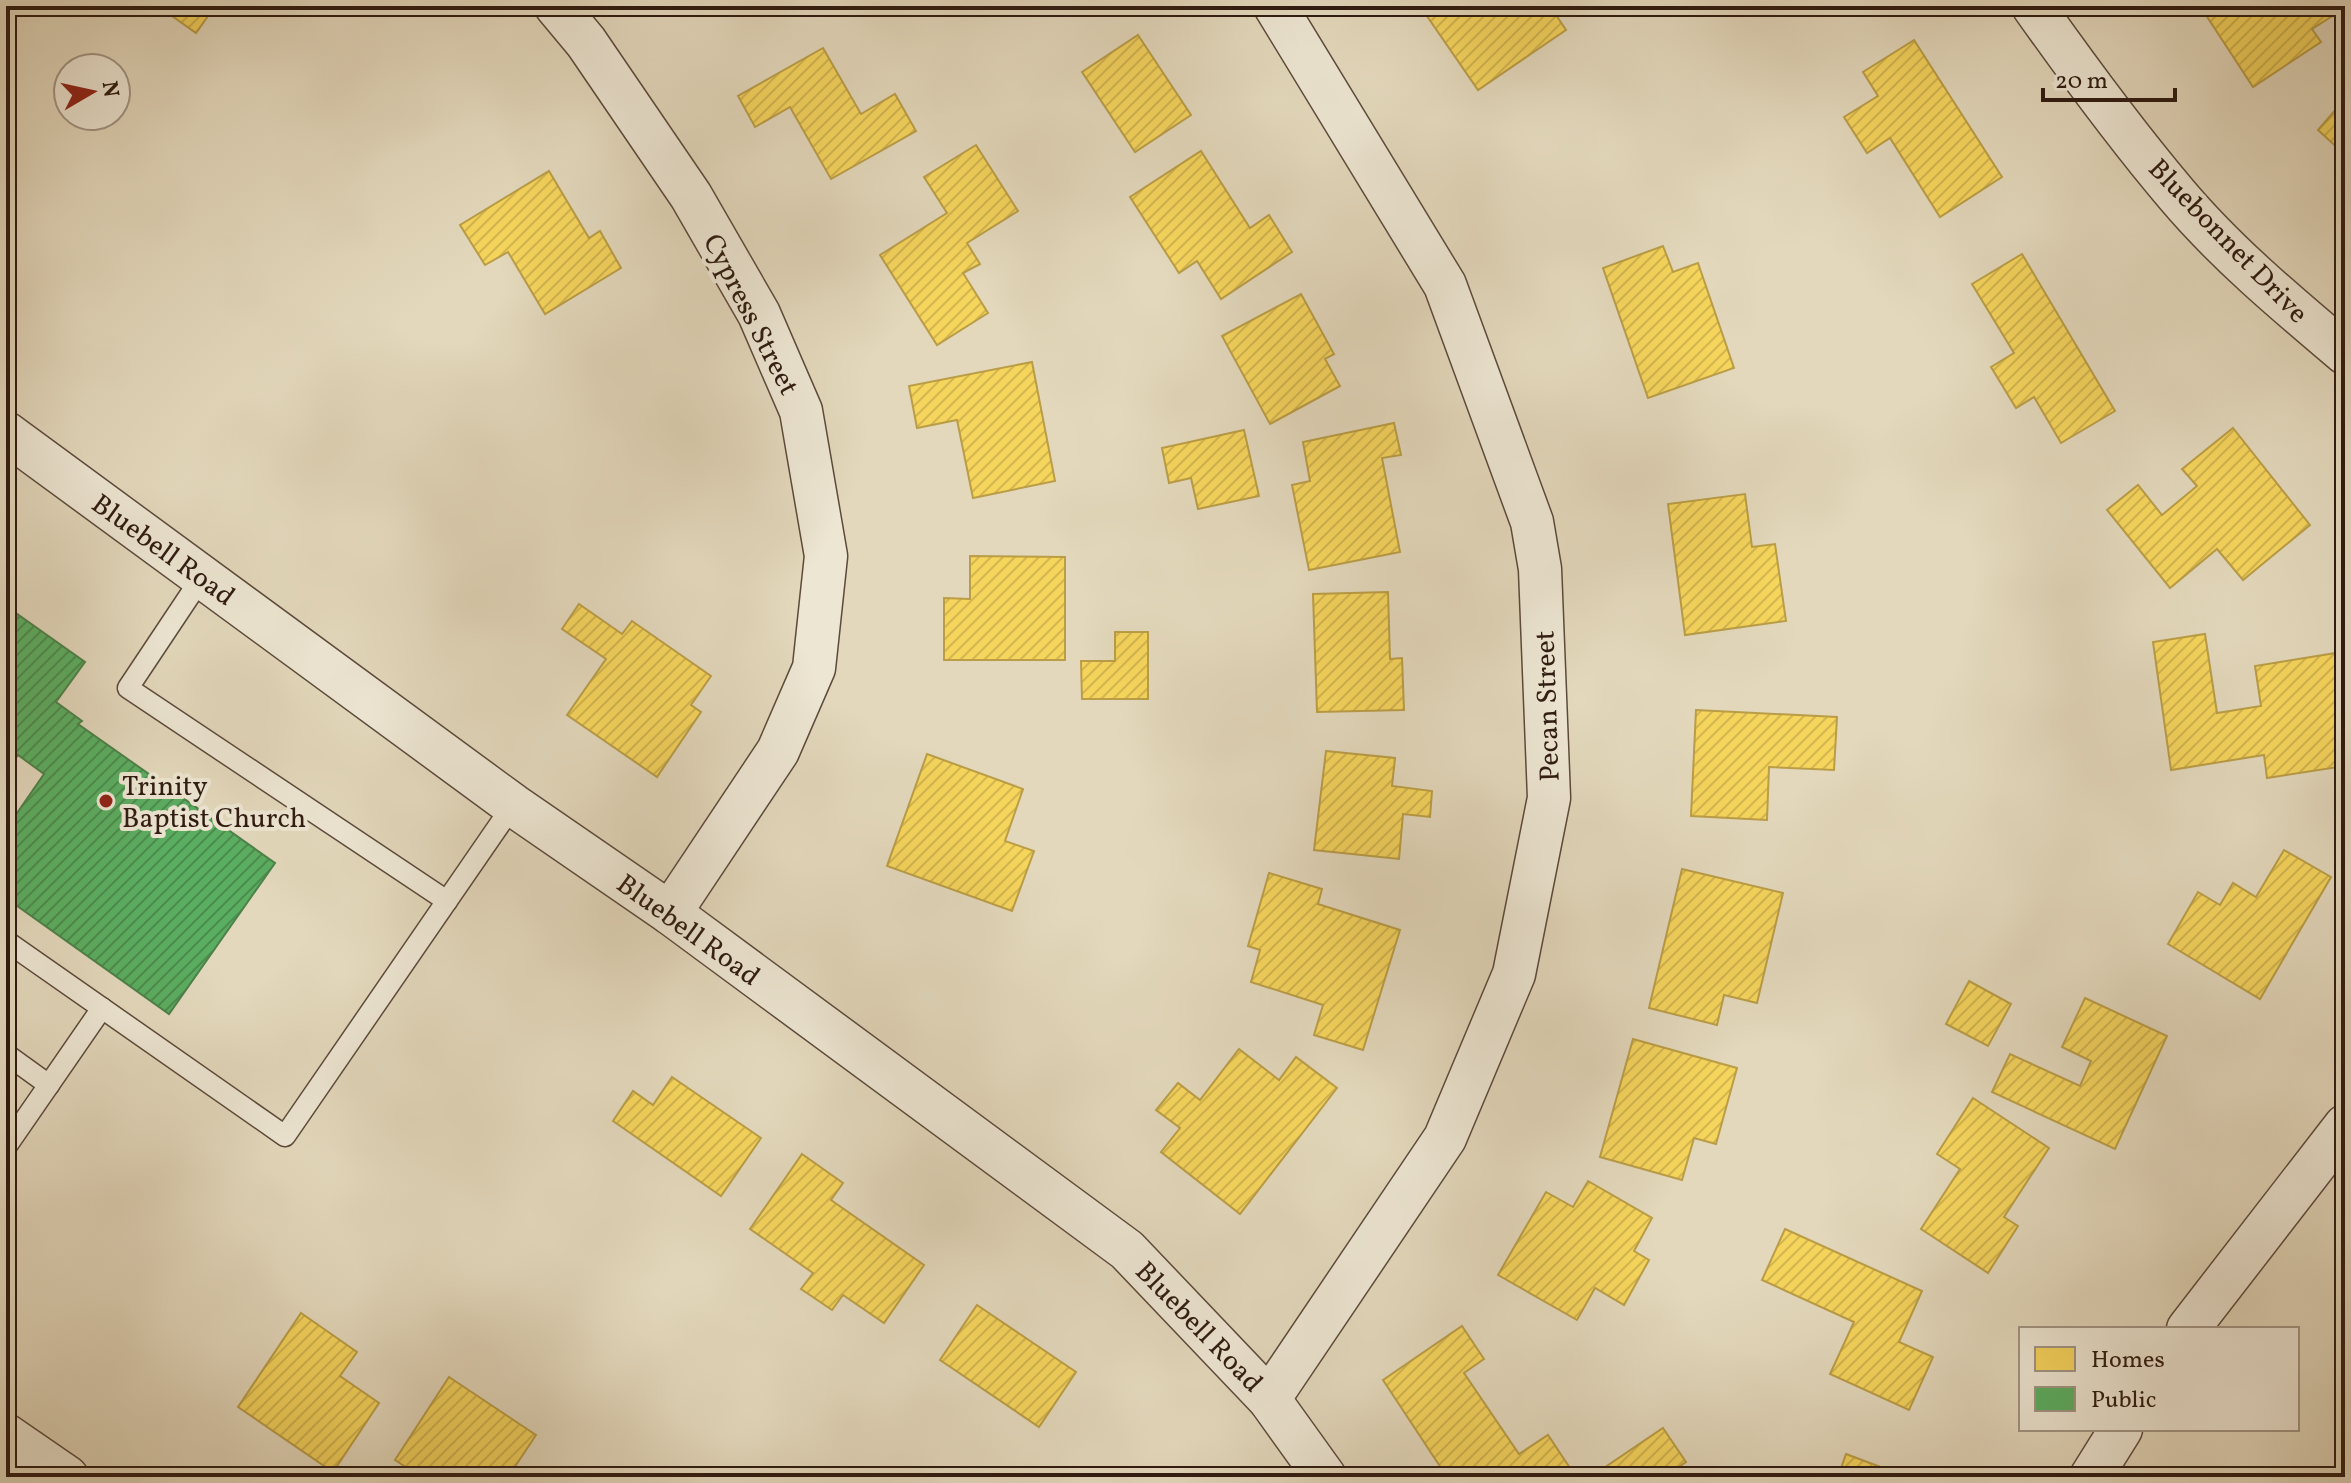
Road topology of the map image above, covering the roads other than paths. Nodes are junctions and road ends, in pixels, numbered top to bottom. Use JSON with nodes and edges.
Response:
{"nodes":[{"id":1,"x":556,"y":6,"type":"edge"},
{"id":2,"x":1275,"y":6,"type":"edge"},
{"id":3,"x":2033,"y":6,"type":"edge"},
{"id":4,"x":2345,"y":353,"type":"edge"},
{"id":5,"x":6,"y":433,"type":"edge"},
{"id":6,"x":202,"y":577,"type":"junction"},
{"id":7,"x":513,"y":805,"type":"junction"},
{"id":8,"x":447,"y":901,"type":"junction"},
{"id":9,"x":670,"y":913,"type":"junction"},
{"id":10,"x":6,"y":941,"type":"edge"},
{"id":11,"x":102,"y":1008,"type":"junction"},
{"id":12,"x":6,"y":1054,"type":"edge"},
{"id":13,"x":49,"y":1085,"type":"junction"},
{"id":14,"x":2345,"y":1126,"type":"edge"},
{"id":15,"x":6,"y":1147,"type":"edge"},
{"id":16,"x":2190,"y":1327,"type":"edge"},
{"id":17,"x":1269,"y":1399,"type":"junction"},
{"id":18,"x":2120,"y":1431,"type":"edge"},
{"id":19,"x":6,"y":1435,"type":"edge"},
{"id":20,"x":67,"y":1477,"type":"edge"},
{"id":21,"x":1325,"y":1477,"type":"edge"},
{"id":22,"x":2091,"y":1477,"type":"edge"}],
"edges":[{"from":1,"to":9,"type":"street","name":"Cypress Street"},
{"from":2,"to":17,"type":"street","name":"Pecan Street"},
{"from":3,"to":4,"type":"street","name":"Bluebonnet Drive"},
{"from":5,"to":6,"type":"street","name":"Bluebell Road"},
{"from":6,"to":7,"type":"street","name":"Bluebell Road"},
{"from":6,"to":8,"type":"lane"},
{"from":7,"to":8,"type":"lane"},
{"from":7,"to":9,"type":"street","name":"Bluebell Road"},
{"from":8,"to":11,"type":"lane"},
{"from":9,"to":17,"type":"street","name":"Bluebell Road"},
{"from":10,"to":11,"type":"lane"},
{"from":11,"to":13,"type":"lane"},
{"from":12,"to":13,"type":"lane"},
{"from":13,"to":15,"type":"lane"},
{"from":14,"to":16,"type":"street"},
{"from":17,"to":21,"type":"street","name":"Bluebell Road"},
{"from":18,"to":22,"type":"street"},
{"from":19,"to":20,"type":"street"}]}
